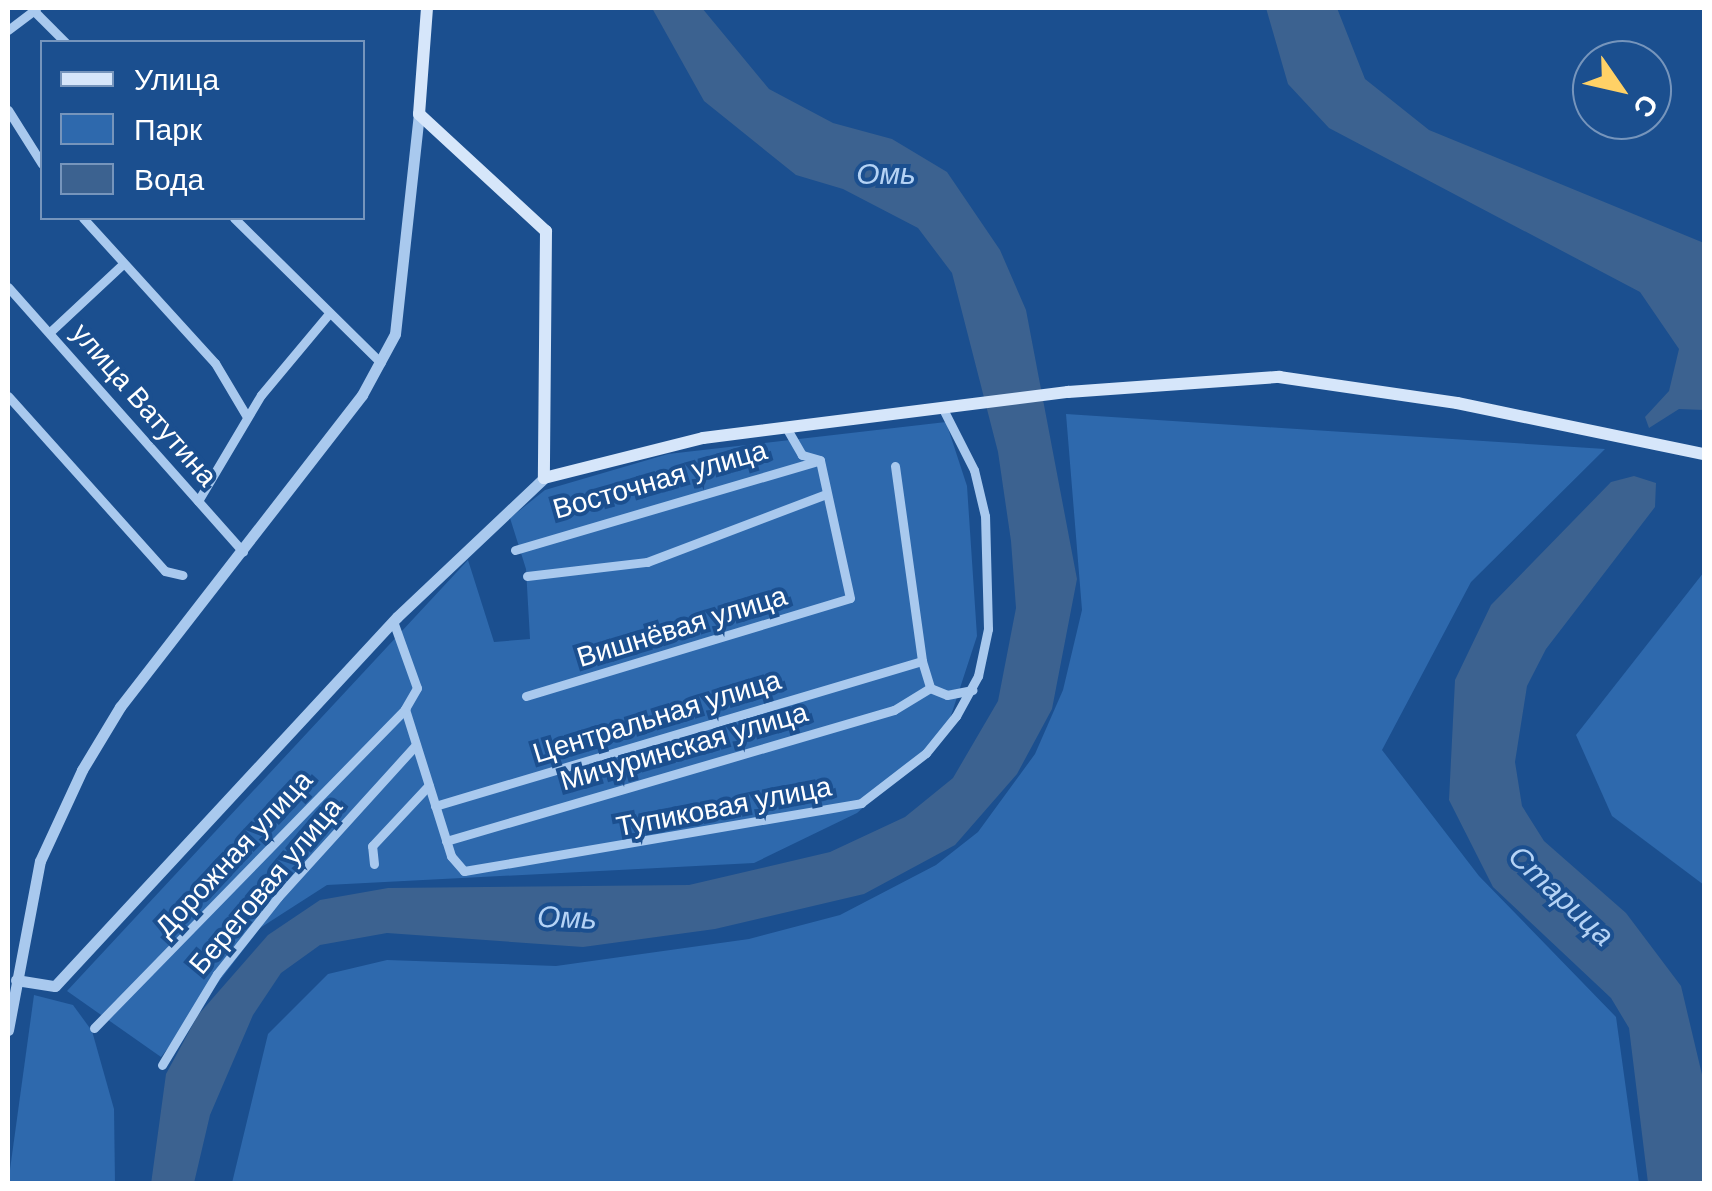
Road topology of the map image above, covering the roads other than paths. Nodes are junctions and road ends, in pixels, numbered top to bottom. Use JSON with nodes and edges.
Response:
{"nodes":[{"id":1,"x":426,"y":8,"type":"edge"},
{"id":2,"x":36,"y":9,"type":"edge"},
{"id":3,"x":8,"y":30,"type":"edge"},
{"id":4,"x":63,"y":40,"type":"edge"},
{"id":5,"x":8,"y":110,"type":"edge"},
{"id":6,"x":419,"y":114,"type":"junction"},
{"id":7,"x":40,"y":161,"type":"edge"},
{"id":8,"x":85,"y":220,"type":"edge"},
{"id":9,"x":236,"y":220,"type":"edge"},
{"id":10,"x":123,"y":264,"type":"junction"},
{"id":11,"x":8,"y":287,"type":"edge"},
{"id":12,"x":328,"y":315,"type":"junction"},
{"id":13,"x":50,"y":332,"type":"junction"},
{"id":14,"x":381,"y":363,"type":"junction"},
{"id":15,"x":8,"y":396,"type":"edge"},
{"id":16,"x":945,"y":406,"type":"junction"},
{"id":17,"x":247,"y":416,"type":"junction"},
{"id":18,"x":786,"y":427,"type":"junction"},
{"id":19,"x":1704,"y":454,"type":"edge"},
{"id":20,"x":820,"y":460,"type":"junction"},
{"id":21,"x":894,"y":466,"type":"dead end"},
{"id":22,"x":544,"y":478,"type":"junction"},
{"id":23,"x":826,"y":494,"type":"junction"},
{"id":24,"x":198,"y":501,"type":"junction"},
{"id":25,"x":515,"y":550,"type":"dead end"},
{"id":26,"x":245,"y":554,"type":"junction"},
{"id":27,"x":184,"y":575,"type":"dead end"},
{"id":28,"x":526,"y":576,"type":"dead end"},
{"id":29,"x":393,"y":621,"type":"junction"},
{"id":30,"x":922,"y":661,"type":"junction"},
{"id":31,"x":930,"y":688,"type":"junction"},
{"id":32,"x":972,"y":690,"type":"junction"},
{"id":33,"x":526,"y":696,"type":"dead end"},
{"id":34,"x":405,"y":709,"type":"junction"},
{"id":35,"x":416,"y":745,"type":"junction"},
{"id":36,"x":429,"y":785,"type":"junction"},
{"id":37,"x":435,"y":806,"type":"junction"},
{"id":38,"x":446,"y":842,"type":"junction"},
{"id":39,"x":374,"y":864,"type":"dead end"},
{"id":40,"x":16,"y":980,"type":"junction"},
{"id":41,"x":94,"y":1028,"type":"dead end"},
{"id":42,"x":8,"y":1030,"type":"edge"},
{"id":43,"x":162,"y":1065,"type":"dead end"}],
"edges":[{"from":1,"to":6,"type":"main road"},
{"from":2,"to":3,"type":"street"},
{"from":2,"to":4,"type":"street"},
{"from":5,"to":7,"type":"street"},
{"from":6,"to":14,"type":"street"},
{"from":6,"to":22,"type":"main road"},
{"from":8,"to":10,"type":"street"},
{"from":9,"to":12,"type":"street"},
{"from":10,"to":13,"type":"street"},
{"from":10,"to":17,"type":"street"},
{"from":11,"to":13,"type":"street","name":"улица Ватутина"},
{"from":12,"to":14,"type":"street"},
{"from":12,"to":17,"type":"street"},
{"from":13,"to":24,"type":"street","name":"улица Ватутина"},
{"from":14,"to":26,"type":"street"},
{"from":15,"to":27,"type":"street"},
{"from":16,"to":18,"type":"main road"},
{"from":16,"to":19,"type":"main road"},
{"from":16,"to":32,"type":"street","name":"Тупиковая улица"},
{"from":17,"to":24,"type":"street"},
{"from":18,"to":20,"type":"street"},
{"from":18,"to":22,"type":"main road"},
{"from":20,"to":23,"type":"street"},
{"from":20,"to":25,"type":"street","name":"Восточная улица"},
{"from":21,"to":30,"type":"street"},
{"from":22,"to":29,"type":"street"},
{"from":23,"to":28,"type":"street"},
{"from":23,"to":33,"type":"street","name":"Вишнёвая улица"},
{"from":24,"to":26,"type":"street","name":"улица Ватутина"},
{"from":26,"to":40,"type":"street"},
{"from":29,"to":34,"type":"street"},
{"from":29,"to":40,"type":"street"},
{"from":30,"to":31,"type":"street"},
{"from":30,"to":37,"type":"street","name":"Центральная улица"},
{"from":31,"to":32,"type":"street"},
{"from":31,"to":38,"type":"street","name":"Мичуринская улица"},
{"from":32,"to":38,"type":"street","name":"Тупиковая улица"},
{"from":34,"to":35,"type":"street"},
{"from":34,"to":41,"type":"street","name":"Дорожная улица"},
{"from":35,"to":36,"type":"street"},
{"from":35,"to":43,"type":"street","name":"Береговая улица"},
{"from":36,"to":37,"type":"street"},
{"from":36,"to":39,"type":"street"},
{"from":37,"to":38,"type":"street"},
{"from":40,"to":42,"type":"street"}]}
